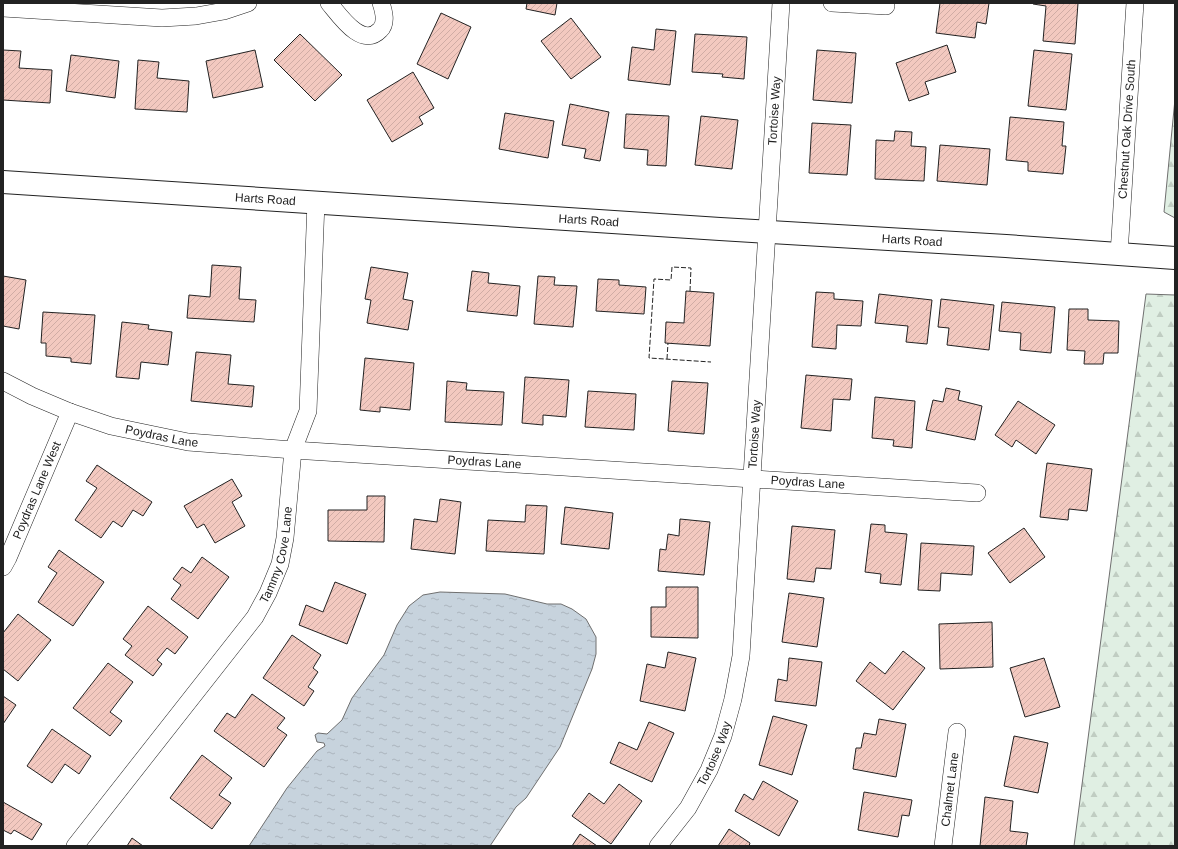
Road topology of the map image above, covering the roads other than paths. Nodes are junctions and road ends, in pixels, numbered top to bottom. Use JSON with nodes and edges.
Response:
{"nodes":[{"id":1,"x":248,"y":3,"type":"edge"},
{"id":2,"x":329,"y":3,"type":"edge"},
{"id":3,"x":381,"y":3,"type":"edge"},
{"id":4,"x":781,"y":3,"type":"edge"},
{"id":5,"x":832,"y":3,"type":"edge"},
{"id":6,"x":1136,"y":3,"type":"edge"},
{"id":7,"x":886,"y":6,"type":"dead end"},
{"id":8,"x":3,"y":8,"type":"edge"},
{"id":9,"x":3,"y":182,"type":"edge"},
{"id":10,"x":316,"y":202,"type":"junction"},
{"id":11,"x":768,"y":231,"type":"junction"},
{"id":12,"x":1119,"y":254,"type":"junction"},
{"id":13,"x":1175,"y":258,"type":"edge"},
{"id":14,"x":3,"y":381,"type":"edge"},
{"id":15,"x":70,"y":412,"type":"junction"},
{"id":16,"x":293,"y":450,"type":"junction"},
{"id":17,"x":751,"y":479,"type":"junction"},
{"id":18,"x":977,"y":493,"type":"dead end"},
{"id":19,"x":3,"y":567,"type":"edge"},
{"id":20,"x":957,"y":732,"type":"dead end"},
{"id":21,"x":75,"y":846,"type":"edge"},
{"id":22,"x":658,"y":846,"type":"edge"},
{"id":23,"x":943,"y":846,"type":"edge"}],
"edges":[{"from":1,"to":8,"type":"street"},
{"from":2,"to":3,"type":"street"},
{"from":4,"to":11,"type":"street","name":"Tortoise Way"},
{"from":5,"to":7,"type":"street"},
{"from":6,"to":12,"type":"street","name":"Chestnut Oak Drive South"},
{"from":9,"to":10,"type":"street","name":"Harts Road"},
{"from":10,"to":11,"type":"street","name":"Harts Road"},
{"from":10,"to":16,"type":"street","name":"Tammy Cove Lane"},
{"from":11,"to":12,"type":"street","name":"Harts Road"},
{"from":11,"to":17,"type":"street","name":"Tortoise Way"},
{"from":12,"to":13,"type":"street","name":"Harts Road"},
{"from":14,"to":15,"type":"street","name":"Poydras Lane"},
{"from":15,"to":16,"type":"street","name":"Poydras Lane"},
{"from":15,"to":19,"type":"street","name":"Poydras Lane West"},
{"from":16,"to":17,"type":"street","name":"Poydras Lane"},
{"from":16,"to":21,"type":"street","name":"Tammy Cove Lane"},
{"from":17,"to":18,"type":"street","name":"Poydras Lane"},
{"from":17,"to":22,"type":"street","name":"Tortoise Way"},
{"from":20,"to":23,"type":"street","name":"Chalmet Lane"}]}
